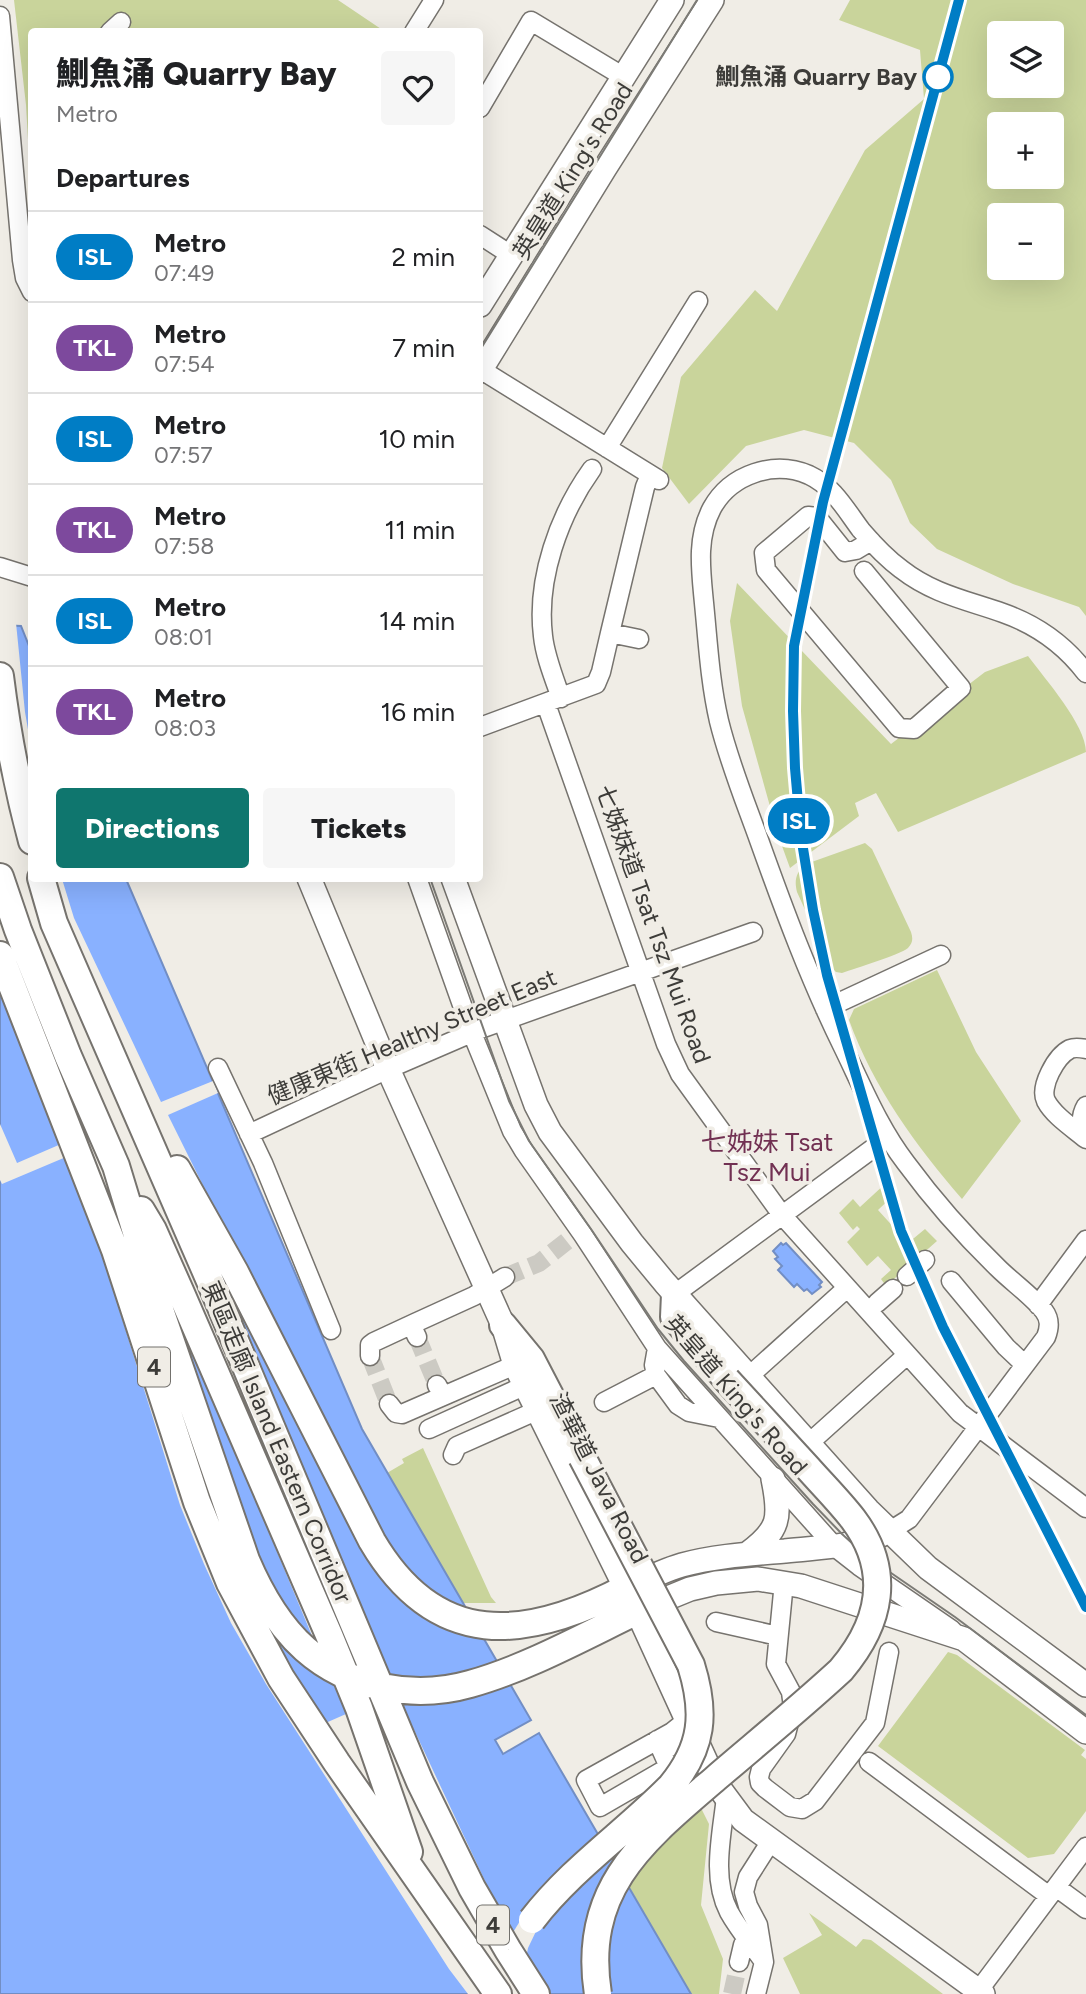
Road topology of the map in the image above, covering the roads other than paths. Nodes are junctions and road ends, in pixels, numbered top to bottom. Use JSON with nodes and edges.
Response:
{"nodes":[{"id":1,"x":434,"y":0,"type":"edge"},
{"id":2,"x":672,"y":0,"type":"edge"},
{"id":3,"x":712,"y":0,"type":"edge"},
{"id":4,"x":0,"y":16,"type":"edge"},
{"id":5,"x":416,"y":28,"type":"edge"},
{"id":6,"x":624,"y":77,"type":"junction"},
{"id":7,"x":483,"y":103,"type":"edge"},
{"id":8,"x":483,"y":237,"type":"edge"},
{"id":9,"x":511,"y":255,"type":"junction"},
{"id":10,"x":28,"y":284,"type":"edge"},
{"id":11,"x":483,"y":300,"type":"edge"},
{"id":12,"x":698,"y":301,"type":"dead end"},
{"id":13,"x":483,"y":365,"type":"edge"},
{"id":14,"x":483,"y":372,"type":"edge"},
{"id":15,"x":607,"y":448,"type":"junction"},
{"id":16,"x":592,"y":469,"type":"dead end"},
{"id":17,"x":871,"y":541,"type":"junction"},
{"id":18,"x":0,"y":567,"type":"edge"},
{"id":19,"x":864,"y":571,"type":"dead end"},
{"id":20,"x":28,"y":575,"type":"edge"},
{"id":21,"x":610,"y":633,"type":"junction"},
{"id":22,"x":639,"y":639,"type":"dead end"},
{"id":23,"x":1086,"y":673,"type":"edge"},
{"id":24,"x":0,"y":676,"type":"edge"},
{"id":25,"x":553,"y":701,"type":"junction"},
{"id":26,"x":483,"y":726,"type":"edge"},
{"id":27,"x":28,"y":826,"type":"edge"},
{"id":28,"x":0,"y":877,"type":"edge"},
{"id":29,"x":42,"y":882,"type":"edge"},
{"id":30,"x":311,"y":882,"type":"edge"},
{"id":31,"x":418,"y":882,"type":"edge"},
{"id":32,"x":454,"y":882,"type":"edge"},
{"id":33,"x":753,"y":932,"type":"dead end"},
{"id":34,"x":0,"y":955,"type":"edge"},
{"id":35,"x":941,"y":955,"type":"dead end"},
{"id":36,"x":641,"y":972,"type":"junction"},
{"id":37,"x":825,"y":1009,"type":"junction"},
{"id":38,"x":504,"y":1020,"type":"junction"},
{"id":39,"x":472,"y":1033,"type":"junction"},
{"id":40,"x":105,"y":1039,"type":"junction"},
{"id":41,"x":1086,"y":1049,"type":"edge"},
{"id":42,"x":218,"y":1068,"type":"dead end"},
{"id":43,"x":388,"y":1069,"type":"junction"},
{"id":44,"x":1086,"y":1106,"type":"edge"},
{"id":45,"x":249,"y":1134,"type":"junction"},
{"id":46,"x":887,"y":1138,"type":"junction"},
{"id":47,"x":1085,"y":1138,"type":"edge"},
{"id":48,"x":116,"y":1166,"type":"junction"},
{"id":49,"x":782,"y":1216,"type":"junction"},
{"id":50,"x":1086,"y":1240,"type":"edge"},
{"id":51,"x":925,"y":1260,"type":"dead end"},
{"id":52,"x":907,"y":1276,"type":"dead end"},
{"id":53,"x":496,"y":1282,"type":"junction"},
{"id":54,"x":951,"y":1282,"type":"dead end"},
{"id":55,"x":847,"y":1288,"type":"junction"},
{"id":56,"x":893,"y":1289,"type":"dead end"},
{"id":57,"x":675,"y":1294,"type":"junction"},
{"id":58,"x":877,"y":1303,"type":"dead end"},
{"id":59,"x":1038,"y":1305,"type":"junction"},
{"id":60,"x":503,"y":1325,"type":"junction"},
{"id":61,"x":331,"y":1330,"type":"dead end"},
{"id":62,"x":657,"y":1348,"type":"junction"},
{"id":63,"x":907,"y":1355,"type":"junction"},
{"id":64,"x":370,"y":1356,"type":"dead end"},
{"id":65,"x":1025,"y":1365,"type":"junction"},
{"id":66,"x":757,"y":1369,"type":"dead end"},
{"id":67,"x":520,"y":1376,"type":"junction"},
{"id":68,"x":656,"y":1376,"type":"junction"},
{"id":69,"x":604,"y":1402,"type":"dead end"},
{"id":70,"x":389,"y":1404,"type":"dead end"},
{"id":71,"x":536,"y":1411,"type":"junction"},
{"id":72,"x":719,"y":1418,"type":"junction"},
{"id":73,"x":979,"y":1428,"type":"junction"},
{"id":74,"x":429,"y":1429,"type":"dead end"},
{"id":75,"x":818,"y":1452,"type":"junction"},
{"id":76,"x":453,"y":1455,"type":"dead end"},
{"id":77,"x":773,"y":1479,"type":"junction"},
{"id":78,"x":1086,"y":1508,"type":"edge"},
{"id":79,"x":890,"y":1531,"type":"junction"},
{"id":80,"x":836,"y":1548,"type":"junction"},
{"id":81,"x":747,"y":1554,"type":"junction"},
{"id":82,"x":784,"y":1582,"type":"junction"},
{"id":83,"x":631,"y":1600,"type":"junction"},
{"id":84,"x":716,"y":1622,"type":"dead end"},
{"id":85,"x":778,"y":1636,"type":"junction"},
{"id":86,"x":964,"y":1639,"type":"junction"},
{"id":87,"x":882,"y":1660,"type":"dead end"},
{"id":88,"x":1086,"y":1685,"type":"edge"},
{"id":89,"x":691,"y":1729,"type":"junction"},
{"id":90,"x":1086,"y":1732,"type":"edge"},
{"id":91,"x":659,"y":1746,"type":"junction"},
{"id":92,"x":869,"y":1762,"type":"dead end"},
{"id":93,"x":726,"y":1797,"type":"junction"},
{"id":94,"x":771,"y":1841,"type":"junction"},
{"id":95,"x":1086,"y":1847,"type":"edge"},
{"id":96,"x":417,"y":1876,"type":"junction"},
{"id":97,"x":1052,"y":1891,"type":"junction"},
{"id":98,"x":1086,"y":1909,"type":"edge"},
{"id":99,"x":746,"y":1942,"type":"junction"},
{"id":100,"x":979,"y":1993,"type":"edge"},
{"id":101,"x":498,"y":1994,"type":"edge"},
{"id":102,"x":509,"y":1994,"type":"edge"},
{"id":103,"x":536,"y":1994,"type":"edge"},
{"id":104,"x":598,"y":1994,"type":"edge"},
{"id":105,"x":756,"y":1994,"type":"edge"}],
"edges":[{"from":1,"to":5,"type":"street"},
{"from":2,"to":6,"type":"main road","name":"英皇道 King's Road"},
{"from":3,"to":13,"type":"main road","name":"英皇道 King's Road"},
{"from":4,"to":10,"type":"street"},
{"from":6,"to":7,"type":"street"},
{"from":6,"to":9,"type":"main road","name":"英皇道 King's Road"},
{"from":8,"to":9,"type":"street"},
{"from":9,"to":11,"type":"main road","name":"英皇道 King's Road"},
{"from":12,"to":15,"type":"street"},
{"from":14,"to":15,"type":"street"},
{"from":15,"to":21,"type":"street"},
{"from":16,"to":25,"type":"street","name":"七姊妹道 Tsat Tsz Mui Road"},
{"from":17,"to":19,"type":"street"},
{"from":17,"to":23,"type":"street"},
{"from":17,"to":37,"type":"street"},
{"from":18,"to":20,"type":"street"},
{"from":21,"to":22,"type":"street"},
{"from":21,"to":25,"type":"street"},
{"from":24,"to":27,"type":"highway"},
{"from":25,"to":26,"type":"street"},
{"from":25,"to":36,"type":"street","name":"七姊妹道 Tsat Tsz Mui Road"},
{"from":28,"to":48,"type":"highway","number":"4"},
{"from":29,"to":40,"type":"highway","name":"東區走廊 Island Eastern Corridor","number":"4"},
{"from":30,"to":43,"type":"main road","name":"渣華道 Java Road"},
{"from":31,"to":39,"type":"street","name":"英皇道 King's Road"},
{"from":32,"to":38,"type":"main road","name":"英皇道 King's Road"},
{"from":33,"to":36,"type":"street","name":"健康東街 Healthy Street East"},
{"from":34,"to":96,"type":"highway","number":"4"},
{"from":35,"to":37,"type":"street"},
{"from":36,"to":38,"type":"street","name":"健康東街 Healthy Street East"},
{"from":36,"to":49,"type":"street","name":"七姊妹道 Tsat Tsz Mui Road"},
{"from":37,"to":46,"type":"street"},
{"from":38,"to":39,"type":"street","name":"健康東街 Healthy Street East"},
{"from":38,"to":57,"type":"main road","name":"英皇道 King's Road"},
{"from":39,"to":43,"type":"street","name":"健康東街 Healthy Street East"},
{"from":39,"to":62,"type":"street","name":"英皇道 King's Road"},
{"from":40,"to":83,"type":"highway"},
{"from":40,"to":103,"type":"highway","name":"東區走廊 Island Eastern Corridor","number":"4"},
{"from":41,"to":47,"type":"street"},
{"from":42,"to":45,"type":"street"},
{"from":43,"to":45,"type":"street","name":"健康東街 Healthy Street East"},
{"from":43,"to":53,"type":"main road","name":"渣華道 Java Road"},
{"from":44,"to":47,"type":"street"},
{"from":45,"to":61,"type":"street"},
{"from":46,"to":49,"type":"street"},
{"from":46,"to":59,"type":"street"},
{"from":48,"to":83,"type":"highway"},
{"from":48,"to":96,"type":"highway","number":"4"},
{"from":49,"to":55,"type":"street","name":"七姊妹道 Tsat Tsz Mui Road"},
{"from":49,"to":57,"type":"street"},
{"from":50,"to":59,"type":"street"},
{"from":51,"to":52,"type":"street"},
{"from":53,"to":60,"type":"main road","name":"渣華道 Java Road"},
{"from":53,"to":64,"type":"street"},
{"from":54,"to":65,"type":"street"},
{"from":55,"to":63,"type":"street","name":"七姊妹道 Tsat Tsz Mui Road"},
{"from":55,"to":66,"type":"street"},
{"from":56,"to":58,"type":"street"},
{"from":57,"to":75,"type":"main road","name":"英皇道 King's Road"},
{"from":57,"to":104,"type":"highway","bridge":true},
{"from":59,"to":65,"type":"street"},
{"from":60,"to":67,"type":"main road","name":"渣華道 Java Road"},
{"from":60,"to":102,"type":"highway","bridge":true},
{"from":62,"to":68,"type":"street"},
{"from":62,"to":72,"type":"street","name":"英皇道 King's Road"},
{"from":63,"to":73,"type":"street","name":"七姊妹道 Tsat Tsz Mui Road"},
{"from":63,"to":75,"type":"street"},
{"from":65,"to":73,"type":"street"},
{"from":67,"to":70,"type":"street"},
{"from":67,"to":71,"type":"main road","name":"渣華道 Java Road"},
{"from":67,"to":74,"type":"street"},
{"from":68,"to":69,"type":"street"},
{"from":68,"to":72,"type":"street"},
{"from":71,"to":76,"type":"street"},
{"from":71,"to":83,"type":"main road","name":"渣華道 Java Road"},
{"from":72,"to":77,"type":"street","name":"英皇道 King's Road"},
{"from":73,"to":78,"type":"street","name":"七姊妹道 Tsat Tsz Mui Road"},
{"from":73,"to":79,"type":"street"},
{"from":75,"to":79,"type":"main road","name":"英皇道 King's Road"},
{"from":77,"to":80,"type":"street","name":"英皇道 King's Road"},
{"from":77,"to":81,"type":"main road"},
{"from":79,"to":80,"type":"main road"},
{"from":79,"to":88,"type":"main road","name":"英皇道 King's Road"},
{"from":80,"to":81,"type":"main road"},
{"from":80,"to":86,"type":"street","name":"英皇道 King's Road"},
{"from":81,"to":83,"type":"main road"},
{"from":82,"to":83,"type":"main road"},
{"from":82,"to":85,"type":"street"},
{"from":82,"to":86,"type":"main road"},
{"from":83,"to":89,"type":"main road","name":"渣華道 Java Road"},
{"from":84,"to":85,"type":"street"},
{"from":85,"to":87,"type":"street"},
{"from":86,"to":90,"type":"main road","name":"英皇道 King's Road"},
{"from":89,"to":91,"type":"street"},
{"from":89,"to":93,"type":"main road","name":"渣華道 Java Road"},
{"from":91,"to":91,"type":"street"},
{"from":92,"to":97,"type":"street"},
{"from":93,"to":94,"type":"main road","name":"渣華道 Java Road"},
{"from":93,"to":99,"type":"street"},
{"from":94,"to":99,"type":"street"},
{"from":94,"to":100,"type":"main road","name":"渣華道 Java Road"},
{"from":95,"to":97,"type":"street"},
{"from":96,"to":101,"type":"highway","number":"4"},
{"from":97,"to":98,"type":"street"},
{"from":97,"to":100,"type":"street"},
{"from":99,"to":105,"type":"street"}]}
